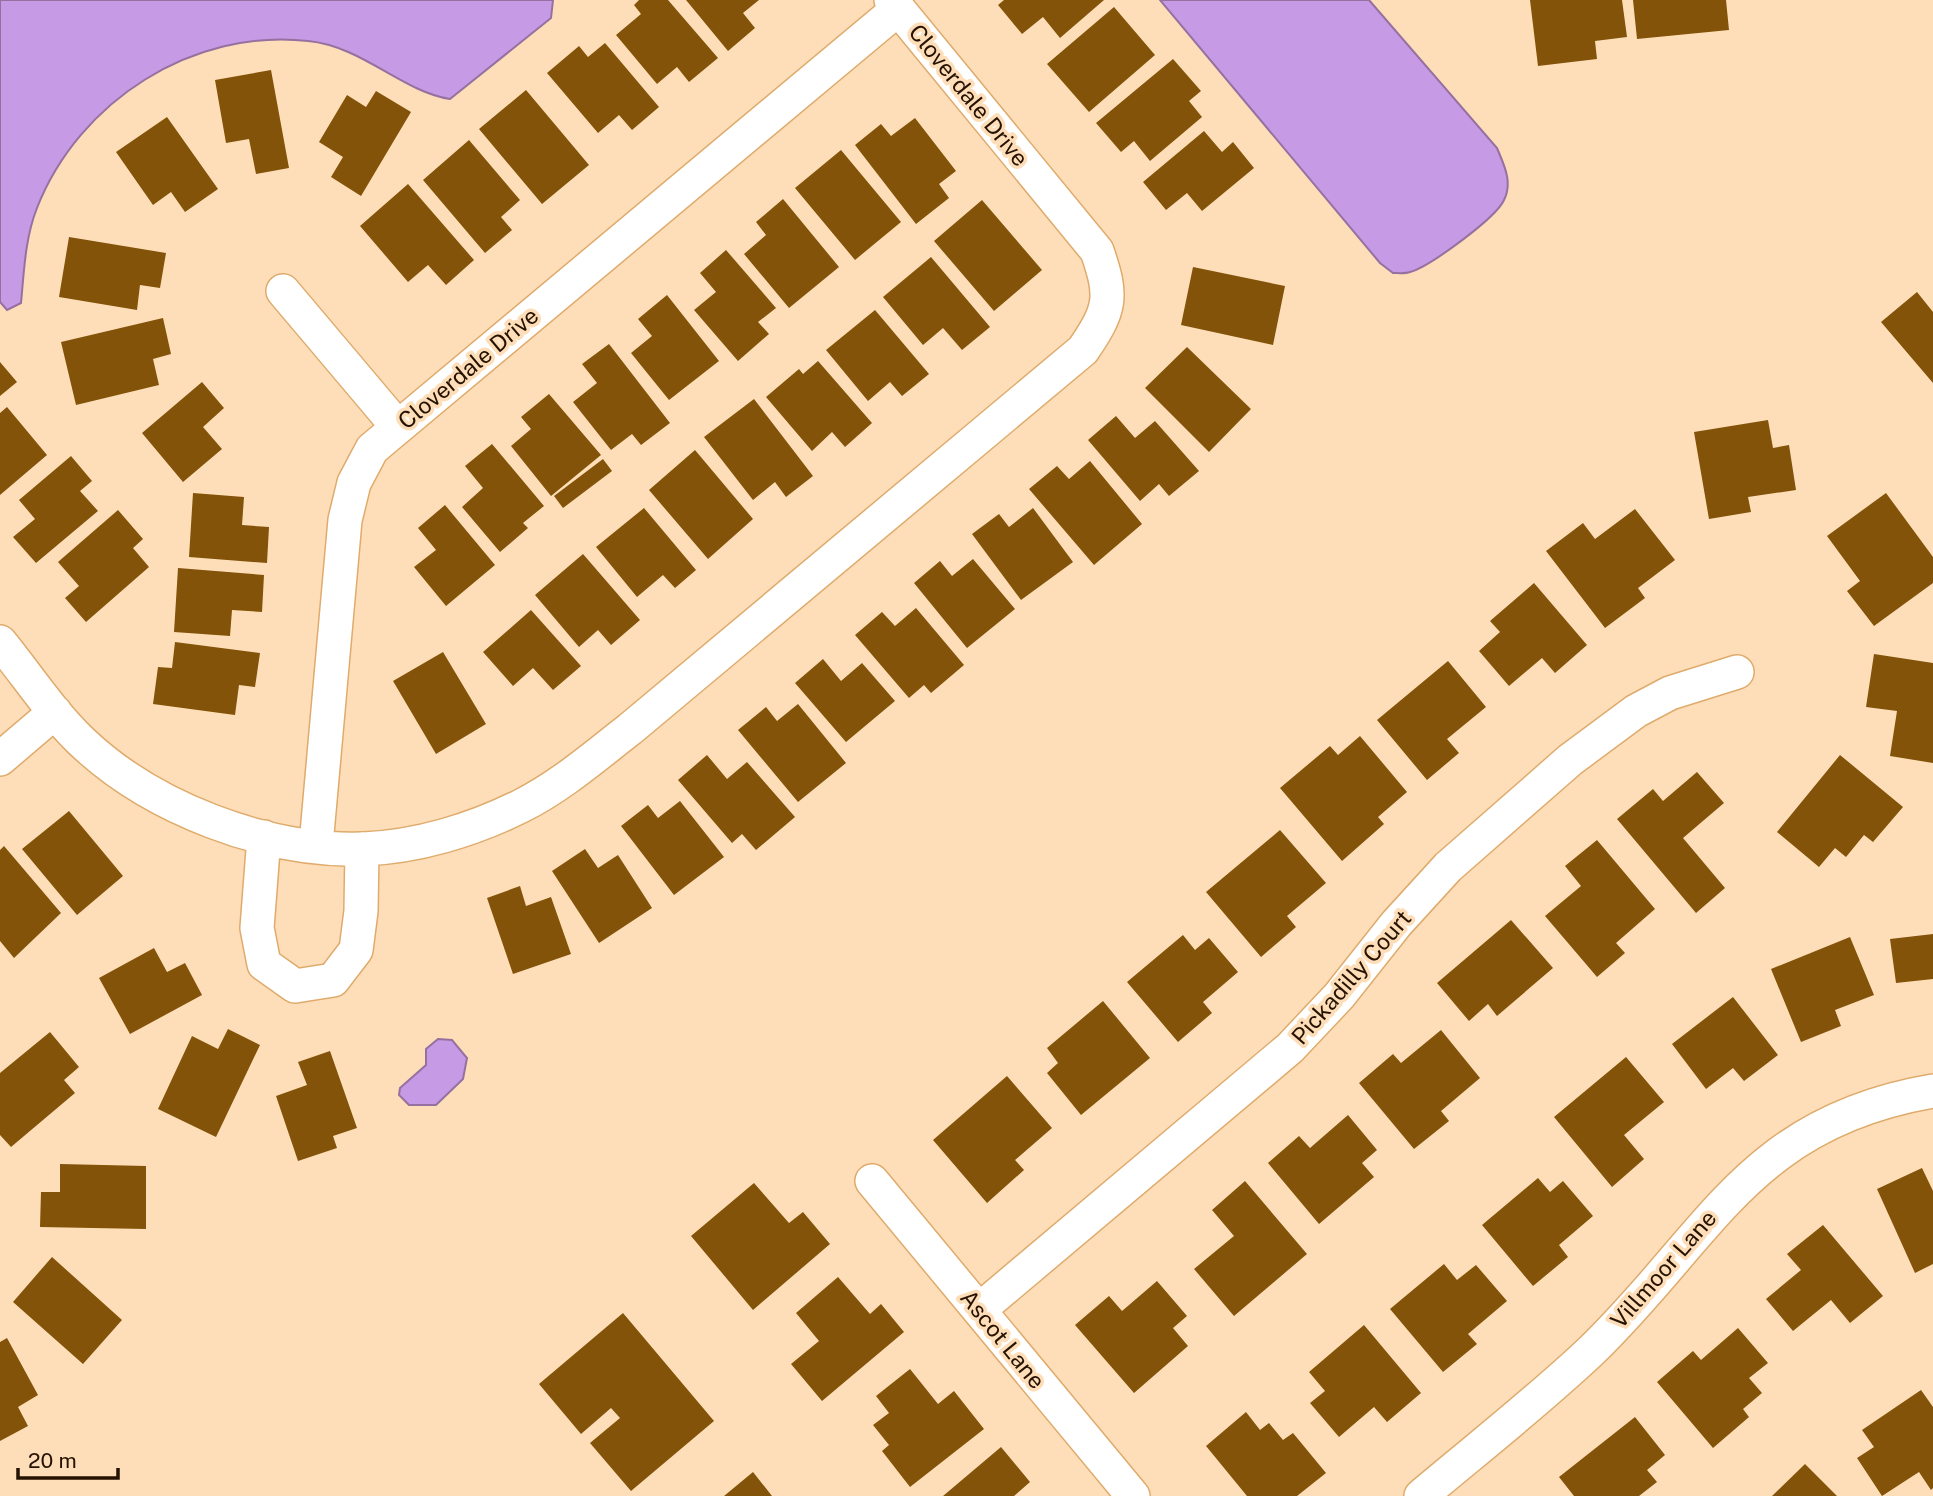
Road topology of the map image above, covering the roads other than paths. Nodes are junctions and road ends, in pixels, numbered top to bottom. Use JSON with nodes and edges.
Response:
{"nodes":[{"id":1,"x":895,"y":4,"type":"edge"},
{"id":2,"x":283,"y":291,"type":"dead end"},
{"id":3,"x":397,"y":426,"type":"junction"},
{"id":4,"x":0,"y":642,"type":"edge"},
{"id":5,"x":1737,"y":672,"type":"dead end"},
{"id":6,"x":54,"y":712,"type":"junction"},
{"id":7,"x":0,"y":759,"type":"edge"},
{"id":8,"x":264,"y":837,"type":"junction"},
{"id":9,"x":316,"y":845,"type":"junction"},
{"id":10,"x":362,"y":849,"type":"junction"},
{"id":11,"x":1933,"y":1091,"type":"edge"},
{"id":12,"x":872,"y":1181,"type":"dead end"},
{"id":13,"x":979,"y":1310,"type":"junction"},
{"id":14,"x":1133,"y":1496,"type":"edge"},
{"id":15,"x":1421,"y":1496,"type":"edge"}],
"edges":[{"from":1,"to":3,"type":"street","name":"Cloverdale Drive"},
{"from":1,"to":10,"type":"street","name":"Cloverdale Drive"},
{"from":2,"to":3,"type":"street"},
{"from":3,"to":9,"type":"street","name":"Cloverdale Drive"},
{"from":4,"to":6,"type":"street","name":"Cloverdale Drive"},
{"from":5,"to":13,"type":"street","name":"Pickadilly Court"},
{"from":6,"to":7,"type":"street"},
{"from":6,"to":8,"type":"street","name":"Cloverdale Drive"},
{"from":8,"to":9,"type":"street","name":"Cloverdale Drive"},
{"from":8,"to":10,"type":"street"},
{"from":9,"to":10,"type":"street","name":"Cloverdale Drive"},
{"from":11,"to":15,"type":"street","name":"Villmoor Lane"},
{"from":12,"to":13,"type":"street","name":"Ascot Lane"},
{"from":13,"to":14,"type":"street","name":"Ascot Lane"}]}
